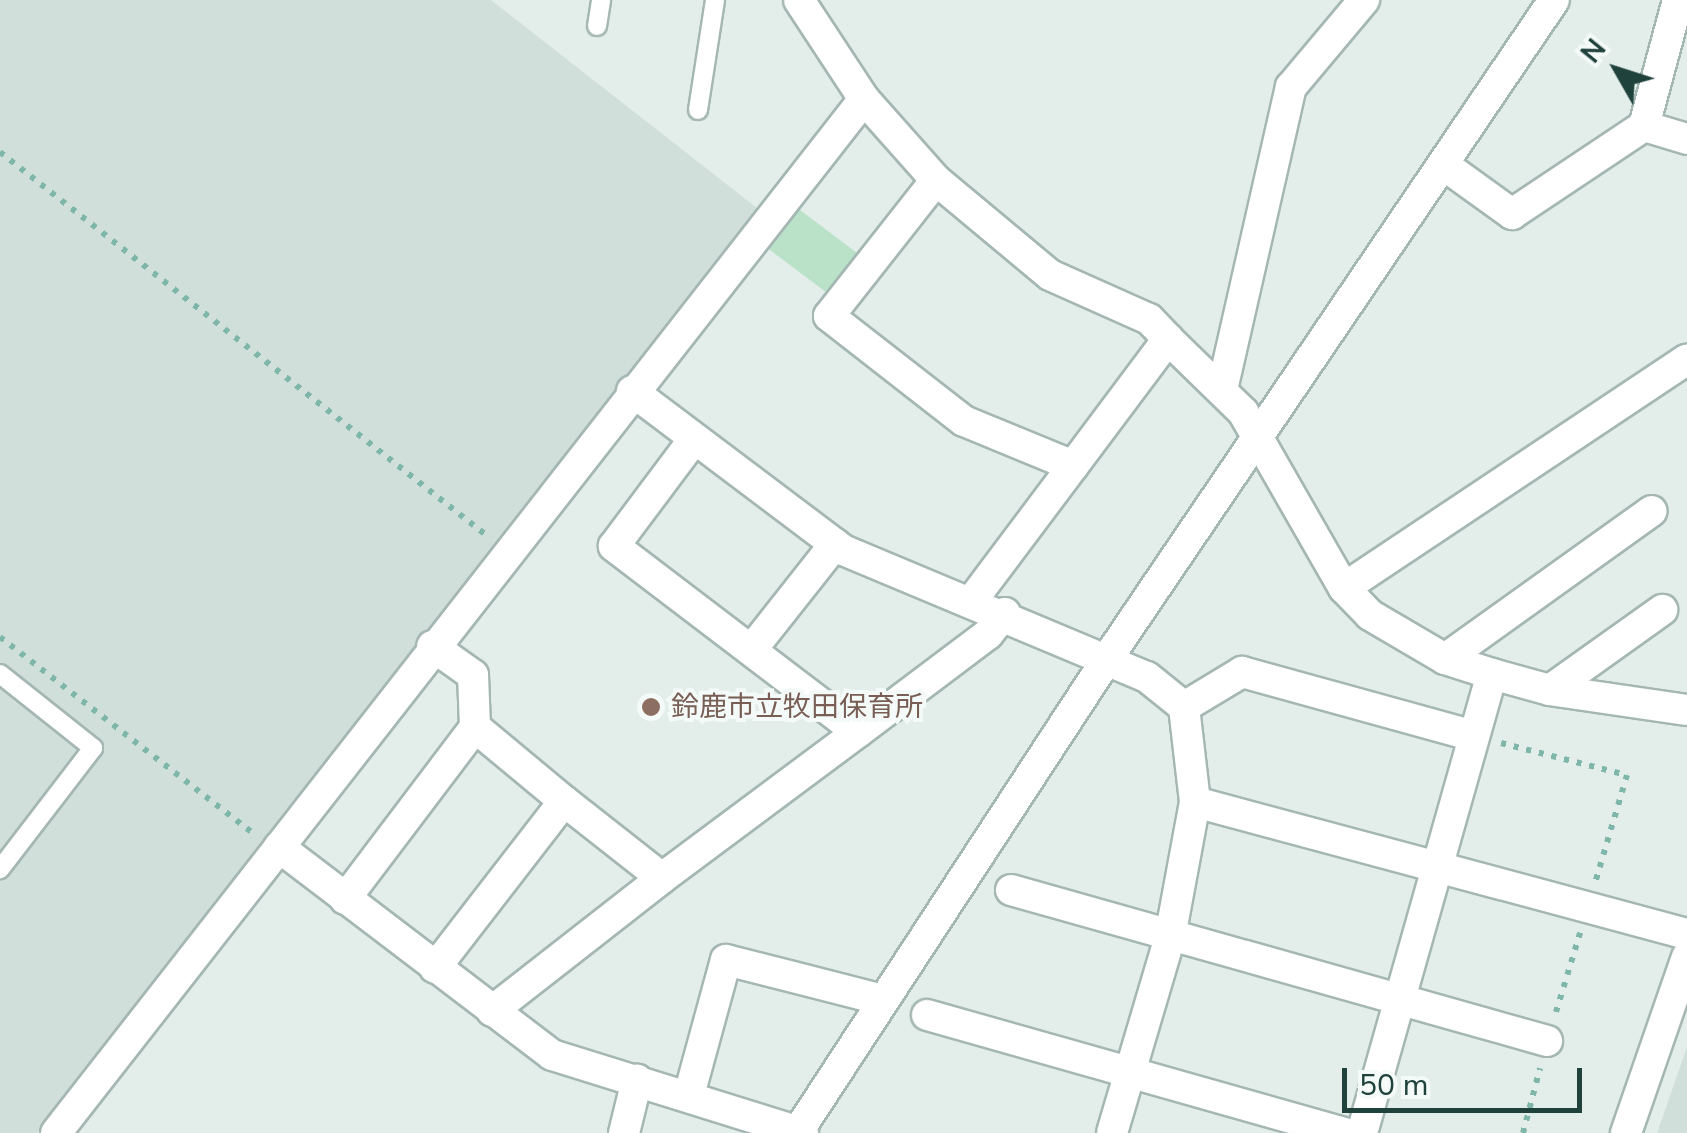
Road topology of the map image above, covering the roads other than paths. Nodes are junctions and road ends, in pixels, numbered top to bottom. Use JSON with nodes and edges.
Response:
{"nodes":[{"id":1,"x":601,"y":0,"type":"edge"},
{"id":2,"x":715,"y":0,"type":"edge"},
{"id":3,"x":799,"y":0,"type":"edge"},
{"id":4,"x":1364,"y":0,"type":"edge"},
{"id":5,"x":1554,"y":0,"type":"edge"},
{"id":6,"x":1678,"y":0,"type":"edge"},
{"id":7,"x":597,"y":26,"type":"dead end"},
{"id":8,"x":864,"y":98,"type":"junction"},
{"id":9,"x":698,"y":110,"type":"dead end"},
{"id":10,"x":1644,"y":126,"type":"junction"},
{"id":11,"x":1687,"y":139,"type":"edge"},
{"id":12,"x":1444,"y":166,"type":"junction"},
{"id":13,"x":936,"y":180,"type":"junction"},
{"id":14,"x":1168,"y":339,"type":"junction"},
{"id":15,"x":1687,"y":358,"type":"edge"},
{"id":16,"x":1222,"y":390,"type":"junction"},
{"id":17,"x":632,"y":391,"type":"junction"},
{"id":18,"x":1256,"y":438,"type":"junction"},
{"id":19,"x":694,"y":439,"type":"junction"},
{"id":20,"x":1074,"y":466,"type":"junction"},
{"id":21,"x":1652,"y":511,"type":"dead end"},
{"id":22,"x":836,"y":544,"type":"junction"},
{"id":23,"x":1344,"y":588,"type":"junction"},
{"id":24,"x":970,"y":603,"type":"junction"},
{"id":25,"x":1662,"y":610,"type":"dead end"},
{"id":26,"x":1005,"y":613,"type":"junction"},
{"id":27,"x":432,"y":646,"type":"junction"},
{"id":28,"x":752,"y":649,"type":"junction"},
{"id":29,"x":1444,"y":658,"type":"junction"},
{"id":30,"x":1107,"y":660,"type":"junction"},
{"id":31,"x":0,"y":674,"type":"edge"},
{"id":32,"x":1492,"y":674,"type":"junction"},
{"id":33,"x":1550,"y":690,"type":"junction"},
{"id":34,"x":1184,"y":707,"type":"junction"},
{"id":35,"x":1687,"y":710,"type":"edge"},
{"id":36,"x":476,"y":727,"type":"junction"},
{"id":37,"x":858,"y":732,"type":"junction"},
{"id":38,"x":1470,"y":735,"type":"junction"},
{"id":39,"x":564,"y":801,"type":"junction"},
{"id":40,"x":1195,"y":802,"type":"junction"},
{"id":41,"x":278,"y":849,"type":"junction"},
{"id":42,"x":1436,"y":868,"type":"junction"},
{"id":43,"x":0,"y":869,"type":"edge"},
{"id":44,"x":662,"y":878,"type":"junction"},
{"id":45,"x":1011,"y":890,"type":"dead end"},
{"id":46,"x":345,"y":899,"type":"junction"},
{"id":47,"x":1687,"y":934,"type":"edge"},
{"id":48,"x":1170,"y":936,"type":"junction"},
{"id":49,"x":1687,"y":956,"type":"edge"},
{"id":50,"x":435,"y":968,"type":"junction"},
{"id":51,"x":883,"y":1000,"type":"junction"},
{"id":52,"x":1399,"y":1000,"type":"junction"},
{"id":53,"x":492,"y":1011,"type":"junction"},
{"id":54,"x":927,"y":1015,"type":"dead end"},
{"id":55,"x":1548,"y":1041,"type":"dead end"},
{"id":56,"x":1130,"y":1073,"type":"junction"},
{"id":57,"x":638,"y":1080,"type":"junction"},
{"id":58,"x":689,"y":1095,"type":"junction"},
{"id":59,"x":799,"y":1132,"type":"edge"},
{"id":60,"x":56,"y":1133,"type":"edge"},
{"id":61,"x":624,"y":1133,"type":"edge"},
{"id":62,"x":1112,"y":1133,"type":"edge"},
{"id":63,"x":1345,"y":1133,"type":"edge"},
{"id":64,"x":1362,"y":1133,"type":"edge"},
{"id":65,"x":1626,"y":1133,"type":"edge"}],
"edges":[{"from":1,"to":7,"type":"lane"},
{"from":2,"to":9,"type":"lane"},
{"from":3,"to":8,"type":"street"},
{"from":4,"to":16,"type":"street"},
{"from":5,"to":12,"type":"street"},
{"from":6,"to":10,"type":"street"},
{"from":8,"to":13,"type":"street"},
{"from":8,"to":17,"type":"street"},
{"from":10,"to":11,"type":"street"},
{"from":10,"to":12,"type":"street"},
{"from":12,"to":18,"type":"street"},
{"from":13,"to":14,"type":"street"},
{"from":13,"to":20,"type":"street"},
{"from":14,"to":16,"type":"street"},
{"from":14,"to":20,"type":"street"},
{"from":15,"to":23,"type":"street"},
{"from":16,"to":18,"type":"street"},
{"from":17,"to":19,"type":"street"},
{"from":17,"to":27,"type":"street"},
{"from":18,"to":23,"type":"street"},
{"from":18,"to":30,"type":"street"},
{"from":19,"to":22,"type":"street"},
{"from":19,"to":28,"type":"street"},
{"from":20,"to":24,"type":"street"},
{"from":21,"to":29,"type":"street"},
{"from":22,"to":24,"type":"street"},
{"from":22,"to":28,"type":"street"},
{"from":23,"to":29,"type":"street"},
{"from":24,"to":26,"type":"street"},
{"from":25,"to":33,"type":"street"},
{"from":26,"to":30,"type":"street"},
{"from":26,"to":37,"type":"street"},
{"from":27,"to":36,"type":"street"},
{"from":27,"to":41,"type":"street"},
{"from":28,"to":37,"type":"street"},
{"from":29,"to":32,"type":"street"},
{"from":30,"to":34,"type":"street"},
{"from":30,"to":51,"type":"street"},
{"from":31,"to":43,"type":"lane"},
{"from":32,"to":33,"type":"street"},
{"from":32,"to":38,"type":"street"},
{"from":33,"to":35,"type":"street"},
{"from":34,"to":38,"type":"street"},
{"from":34,"to":40,"type":"street"},
{"from":36,"to":39,"type":"street"},
{"from":36,"to":46,"type":"street"},
{"from":37,"to":44,"type":"street"},
{"from":38,"to":42,"type":"street"},
{"from":39,"to":44,"type":"street"},
{"from":39,"to":50,"type":"street"},
{"from":40,"to":42,"type":"street"},
{"from":40,"to":48,"type":"street"},
{"from":41,"to":46,"type":"street"},
{"from":41,"to":60,"type":"street"},
{"from":42,"to":47,"type":"street"},
{"from":42,"to":52,"type":"street"},
{"from":44,"to":53,"type":"street"},
{"from":45,"to":48,"type":"street"},
{"from":46,"to":50,"type":"street"},
{"from":48,"to":52,"type":"street"},
{"from":48,"to":56,"type":"street"},
{"from":49,"to":65,"type":"street"},
{"from":50,"to":53,"type":"street"},
{"from":51,"to":58,"type":"street"},
{"from":51,"to":59,"type":"street"},
{"from":52,"to":55,"type":"street"},
{"from":52,"to":64,"type":"street"},
{"from":53,"to":57,"type":"street"},
{"from":54,"to":56,"type":"street"},
{"from":56,"to":62,"type":"street"},
{"from":56,"to":63,"type":"street"},
{"from":57,"to":58,"type":"street"},
{"from":57,"to":61,"type":"street"},
{"from":58,"to":59,"type":"street"}]}
